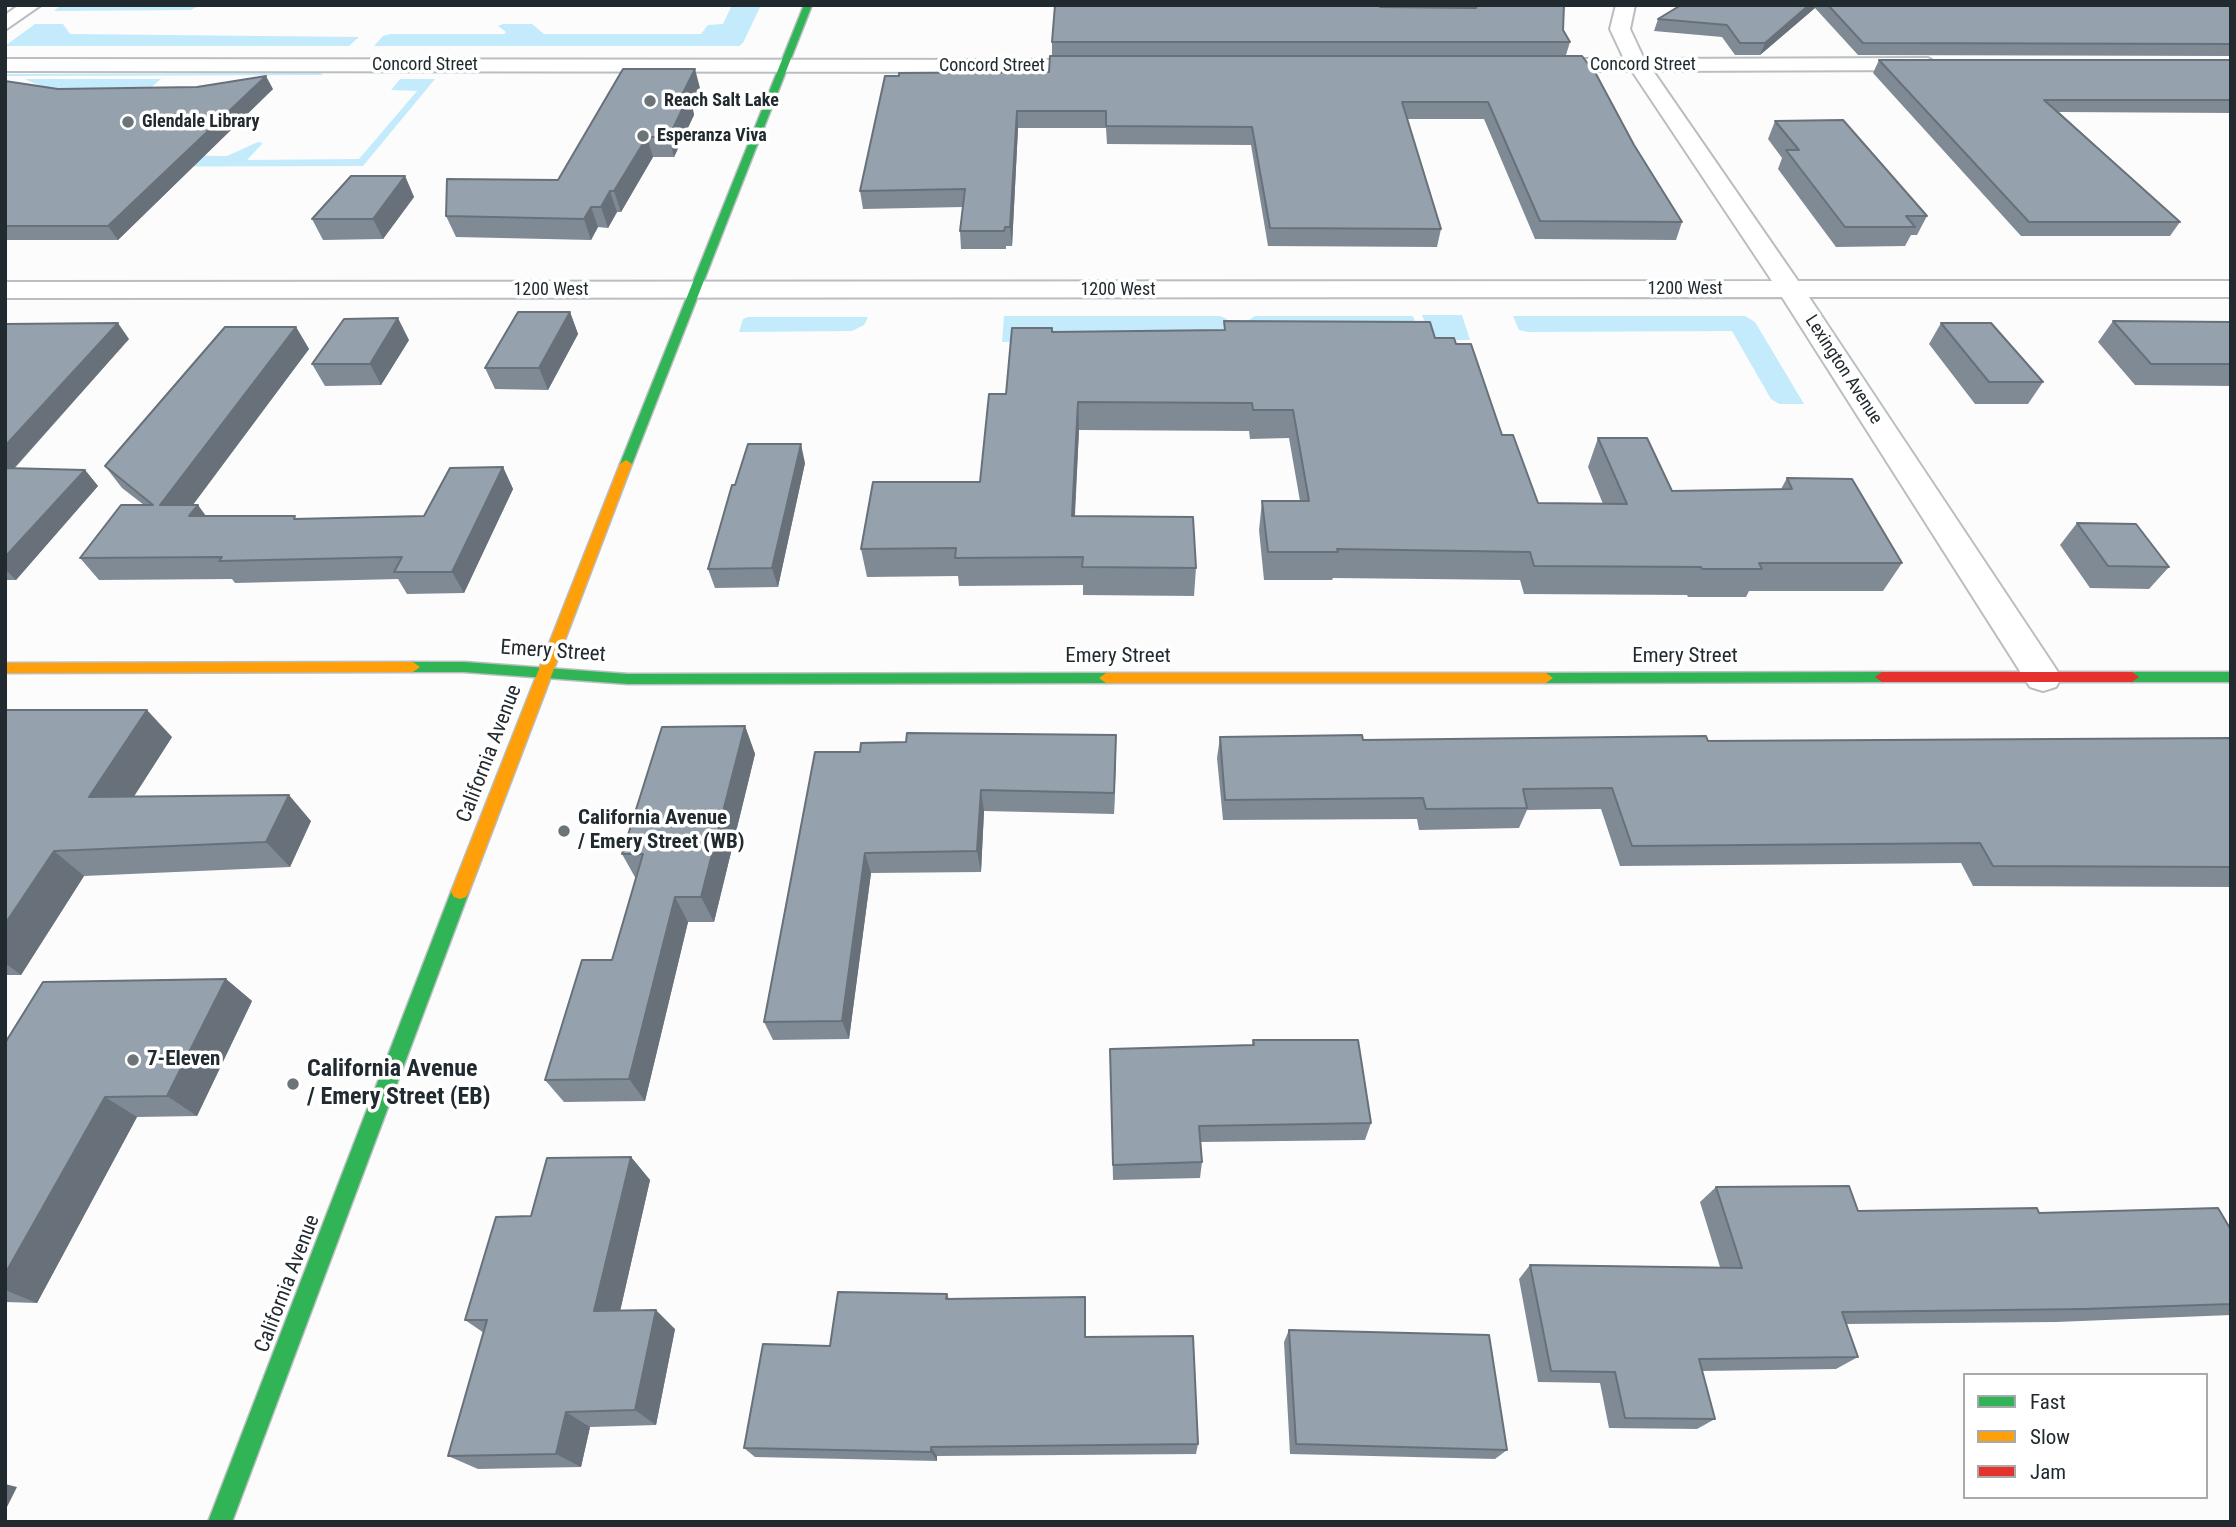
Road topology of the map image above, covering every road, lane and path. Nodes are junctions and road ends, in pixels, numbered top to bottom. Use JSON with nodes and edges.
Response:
{"nodes":[{"id":1,"x":32,"y":5,"type":"edge"},
{"id":2,"x":808,"y":5,"type":"edge"},
{"id":3,"x":1626,"y":5,"type":"edge"},
{"id":4,"x":5,"y":24,"type":"edge"},
{"id":5,"x":1951,"y":64,"type":"edge"},
{"id":6,"x":5,"y":65,"type":"edge"},
{"id":7,"x":1512,"y":65,"type":"edge"},
{"id":8,"x":1638,"y":65,"type":"junction"},
{"id":9,"x":784,"y":66,"type":"junction"},
{"id":10,"x":1123,"y":66,"type":"edge"},
{"id":11,"x":1789,"y":289,"type":"junction"},
{"id":12,"x":2231,"y":289,"type":"edge"},
{"id":13,"x":5,"y":290,"type":"edge"},
{"id":14,"x":695,"y":290,"type":"junction"},
{"id":15,"x":5,"y":668,"type":"edge"},
{"id":16,"x":544,"y":671,"type":"junction"},
{"id":17,"x":2043,"y":677,"type":"junction"},
{"id":18,"x":2231,"y":677,"type":"edge"},
{"id":19,"x":220,"y":1522,"type":"edge"}],
"edges":[{"from":1,"to":4,"type":"street"},
{"from":2,"to":9,"type":"main road","name":"California Avenue"},
{"from":3,"to":8,"type":"street","name":"Lexington Avenue"},
{"from":5,"to":8,"type":"street","name":"Concord Street"},
{"from":6,"to":9,"type":"street","name":"Concord Street"},
{"from":7,"to":8,"type":"street","name":"Concord Street"},
{"from":8,"to":11,"type":"street","name":"Lexington Avenue"},
{"from":9,"to":10,"type":"street","name":"Concord Street"},
{"from":9,"to":14,"type":"main road","name":"California Avenue"},
{"from":11,"to":12,"type":"street","name":"1200 West"},
{"from":11,"to":14,"type":"street","name":"1200 West"},
{"from":11,"to":17,"type":"street","name":"Lexington Avenue"},
{"from":13,"to":14,"type":"street","name":"1200 West"},
{"from":14,"to":16,"type":"main road","name":"California Avenue"},
{"from":15,"to":16,"type":"main road","name":"Emery Street"},
{"from":16,"to":17,"type":"main road","name":"Emery Street"},
{"from":16,"to":19,"type":"main road","name":"California Avenue"},
{"from":17,"to":18,"type":"main road","name":"Emery Street"}]}
